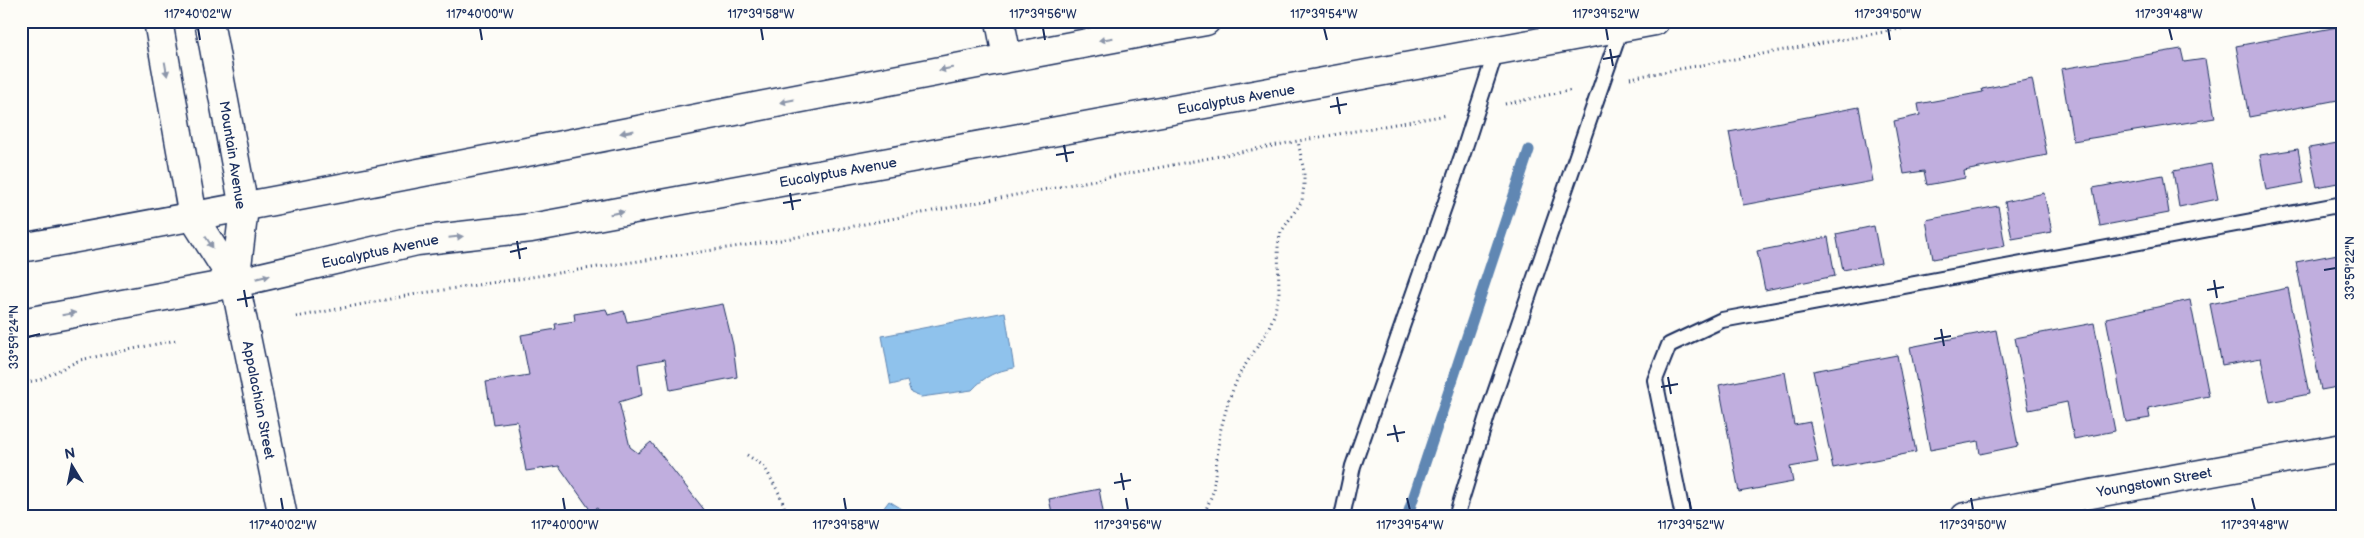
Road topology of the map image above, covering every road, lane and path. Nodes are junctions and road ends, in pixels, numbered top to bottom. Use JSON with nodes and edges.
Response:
{"nodes":[{"id":1,"x":158,"y":21,"type":"edge"},
{"id":2,"x":209,"y":21,"type":"edge"},
{"id":3,"x":1000,"y":21,"type":"edge"},
{"id":4,"x":1206,"y":21,"type":"edge"},
{"id":5,"x":1655,"y":21,"type":"edge"},
{"id":6,"x":1944,"y":21,"type":"edge"},
{"id":7,"x":1621,"y":28,"type":"junction"},
{"id":8,"x":1496,"y":52,"type":"junction"},
{"id":9,"x":1007,"y":57,"type":"junction"},
{"id":10,"x":1602,"y":83,"type":"junction"},
{"id":11,"x":1477,"y":110,"type":"junction"},
{"id":12,"x":1298,"y":141,"type":"junction"},
{"id":13,"x":2343,"y":204,"type":"edge"},
{"id":14,"x":244,"y":208,"type":"junction"},
{"id":15,"x":193,"y":217,"type":"junction"},
{"id":16,"x":21,"y":248,"type":"edge"},
{"id":17,"x":235,"y":283,"type":"junction"},
{"id":18,"x":296,"y":317,"type":"dead end"},
{"id":19,"x":21,"y":323,"type":"edge"},
{"id":20,"x":176,"y":340,"type":"dead end"},
{"id":21,"x":21,"y":384,"type":"edge"},
{"id":22,"x":2343,"y":448,"type":"edge"},
{"id":23,"x":747,"y":455,"type":"dead end"},
{"id":24,"x":282,"y":517,"type":"edge"},
{"id":25,"x":788,"y":517,"type":"edge"},
{"id":26,"x":1203,"y":517,"type":"edge"},
{"id":27,"x":1342,"y":517,"type":"edge"},
{"id":28,"x":1456,"y":517,"type":"edge"},
{"id":29,"x":1683,"y":517,"type":"edge"},
{"id":30,"x":1965,"y":517,"type":"edge"}],
"edges":[{"from":1,"to":15,"type":"street","one_way":true},
{"from":2,"to":14,"type":"street","name":"Mountain Avenue"},
{"from":3,"to":9,"type":"street"},
{"from":4,"to":9,"type":"street","one_way":true},
{"from":5,"to":7,"type":"street","name":"Eucalyptus Avenue"},
{"from":6,"to":10,"type":"path"},
{"from":7,"to":8,"type":"street","name":"Eucalyptus Avenue"},
{"from":7,"to":10,"type":"lane"},
{"from":8,"to":11,"type":"lane"},
{"from":17,"to":8,"type":"street","name":"Eucalyptus Avenue","one_way":true},
{"from":9,"to":14,"type":"street","one_way":true},
{"from":10,"to":11,"type":"path"},
{"from":10,"to":28,"type":"lane"},
{"from":11,"to":12,"type":"path"},
{"from":11,"to":27,"type":"lane"},
{"from":12,"to":18,"type":"path"},
{"from":12,"to":26,"type":"path"},
{"from":13,"to":29,"type":"lane"},
{"from":14,"to":15,"type":"street"},
{"from":14,"to":17,"type":"street","name":"Mountain Avenue"},
{"from":15,"to":16,"type":"street"},
{"from":15,"to":17,"type":"street","one_way":true},
{"from":19,"to":17,"type":"street","name":"Eucalyptus Avenue","one_way":true},
{"from":17,"to":24,"type":"street","name":"Appalachian Street"},
{"from":20,"to":21,"type":"path"},
{"from":22,"to":30,"type":"street","name":"Youngstown Street"},
{"from":23,"to":25,"type":"path"}]}
